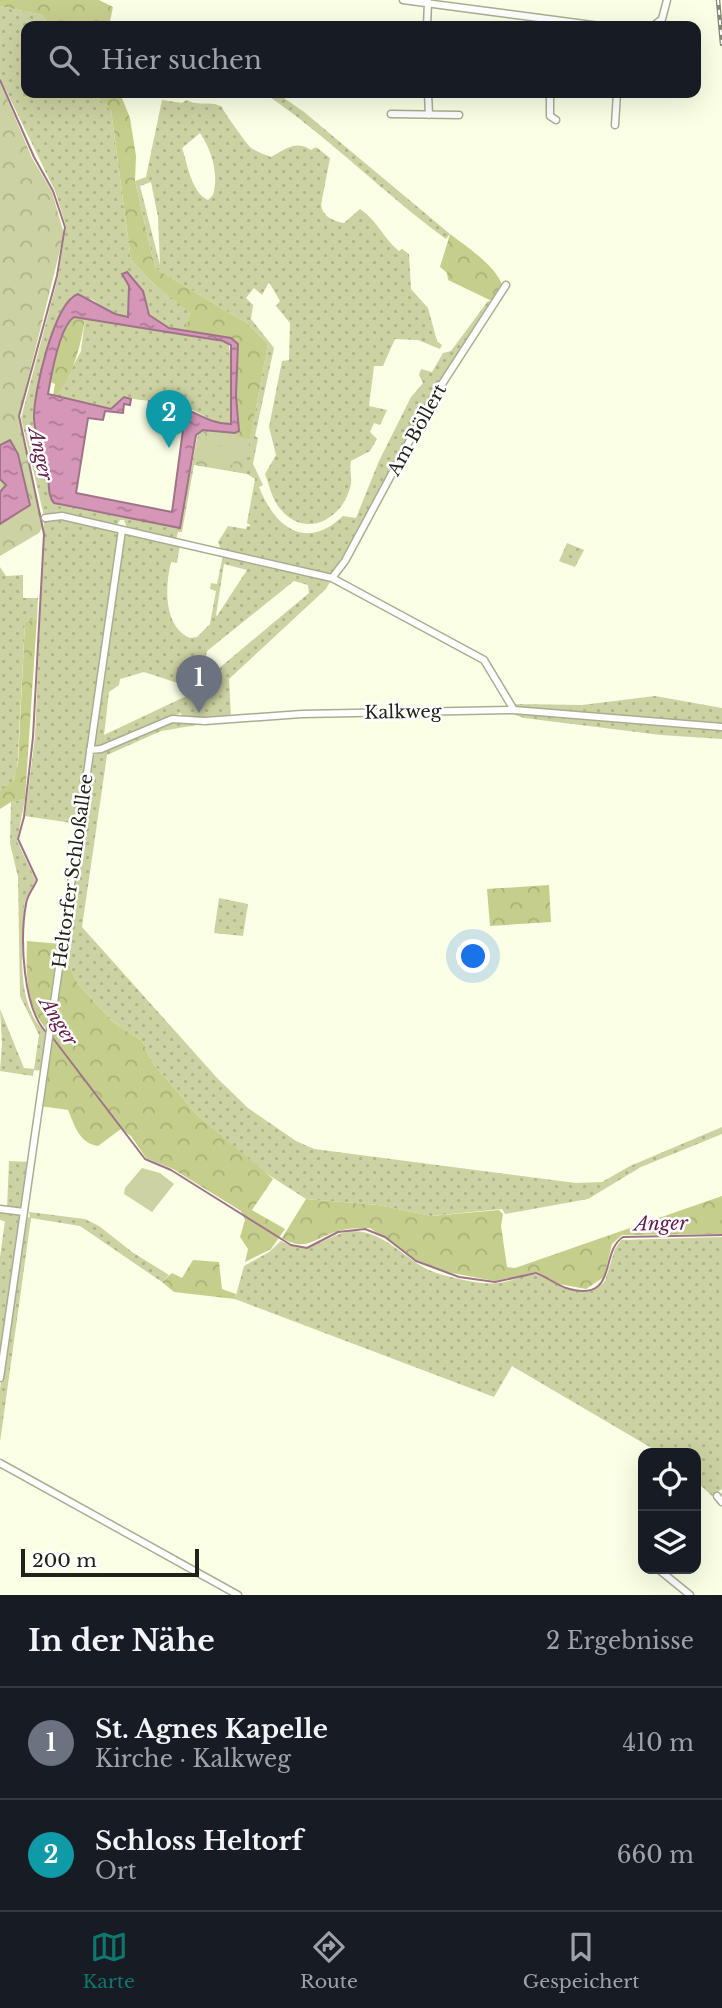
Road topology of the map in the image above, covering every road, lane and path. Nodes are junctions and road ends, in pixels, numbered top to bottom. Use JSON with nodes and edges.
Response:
{"nodes":[{"id":1,"x":403,"y":0,"type":"edge"},
{"id":2,"x":484,"y":0,"type":"edge"},
{"id":3,"x":667,"y":0,"type":"edge"},
{"id":4,"x":428,"y":2,"type":"edge"},
{"id":5,"x":484,"y":9,"type":"junction"},
{"id":6,"x":427,"y":21,"type":"edge"},
{"id":7,"x":541,"y":21,"type":"edge"},
{"id":8,"x":660,"y":21,"type":"edge"},
{"id":9,"x":428,"y":98,"type":"edge"},
{"id":10,"x":550,"y":98,"type":"edge"},
{"id":11,"x":617,"y":98,"type":"edge"},
{"id":12,"x":391,"y":114,"type":"dead end"},
{"id":13,"x":429,"y":115,"type":"junction"},
{"id":14,"x":459,"y":115,"type":"dead end"},
{"id":15,"x":555,"y":120,"type":"dead end"},
{"id":16,"x":615,"y":125,"type":"dead end"},
{"id":17,"x":506,"y":285,"type":"dead end"},
{"id":18,"x":45,"y":518,"type":"dead end"},
{"id":19,"x":122,"y":530,"type":"junction"},
{"id":20,"x":332,"y":578,"type":"junction"},
{"id":21,"x":514,"y":710,"type":"junction"},
{"id":22,"x":722,"y":726,"type":"edge"},
{"id":23,"x":90,"y":750,"type":"junction"},
{"id":24,"x":0,"y":1209,"type":"edge"},
{"id":25,"x":24,"y":1212,"type":"junction"},
{"id":26,"x":0,"y":1378,"type":"edge"},
{"id":27,"x":0,"y":1463,"type":"edge"},
{"id":28,"x":664,"y":1574,"type":"edge"},
{"id":29,"x":238,"y":1595,"type":"edge"},
{"id":30,"x":691,"y":1595,"type":"edge"}],
"edges":[{"from":1,"to":4,"type":"street"},
{"from":2,"to":5,"type":"street"},
{"from":3,"to":8,"type":"street"},
{"from":4,"to":5,"type":"street"},
{"from":4,"to":6,"type":"street"},
{"from":5,"to":7,"type":"street"},
{"from":9,"to":13,"type":"street"},
{"from":10,"to":15,"type":"street"},
{"from":11,"to":16,"type":"street"},
{"from":12,"to":13,"type":"street"},
{"from":13,"to":14,"type":"street"},
{"from":17,"to":20,"type":"street","name":"Am Böllert"},
{"from":18,"to":19,"type":"street"},
{"from":19,"to":20,"type":"street"},
{"from":19,"to":23,"type":"street","name":"Heltorfer Schloßallee"},
{"from":20,"to":21,"type":"street"},
{"from":21,"to":22,"type":"street","name":"Kalkweg"},
{"from":21,"to":23,"type":"street","name":"Kalkweg"},
{"from":23,"to":25,"type":"street","name":"Heltorfer Schloßallee"},
{"from":24,"to":25,"type":"street"},
{"from":25,"to":26,"type":"street","name":"Heltorfer Schloßallee"},
{"from":27,"to":29,"type":"street"},
{"from":28,"to":30,"type":"street"}]}
